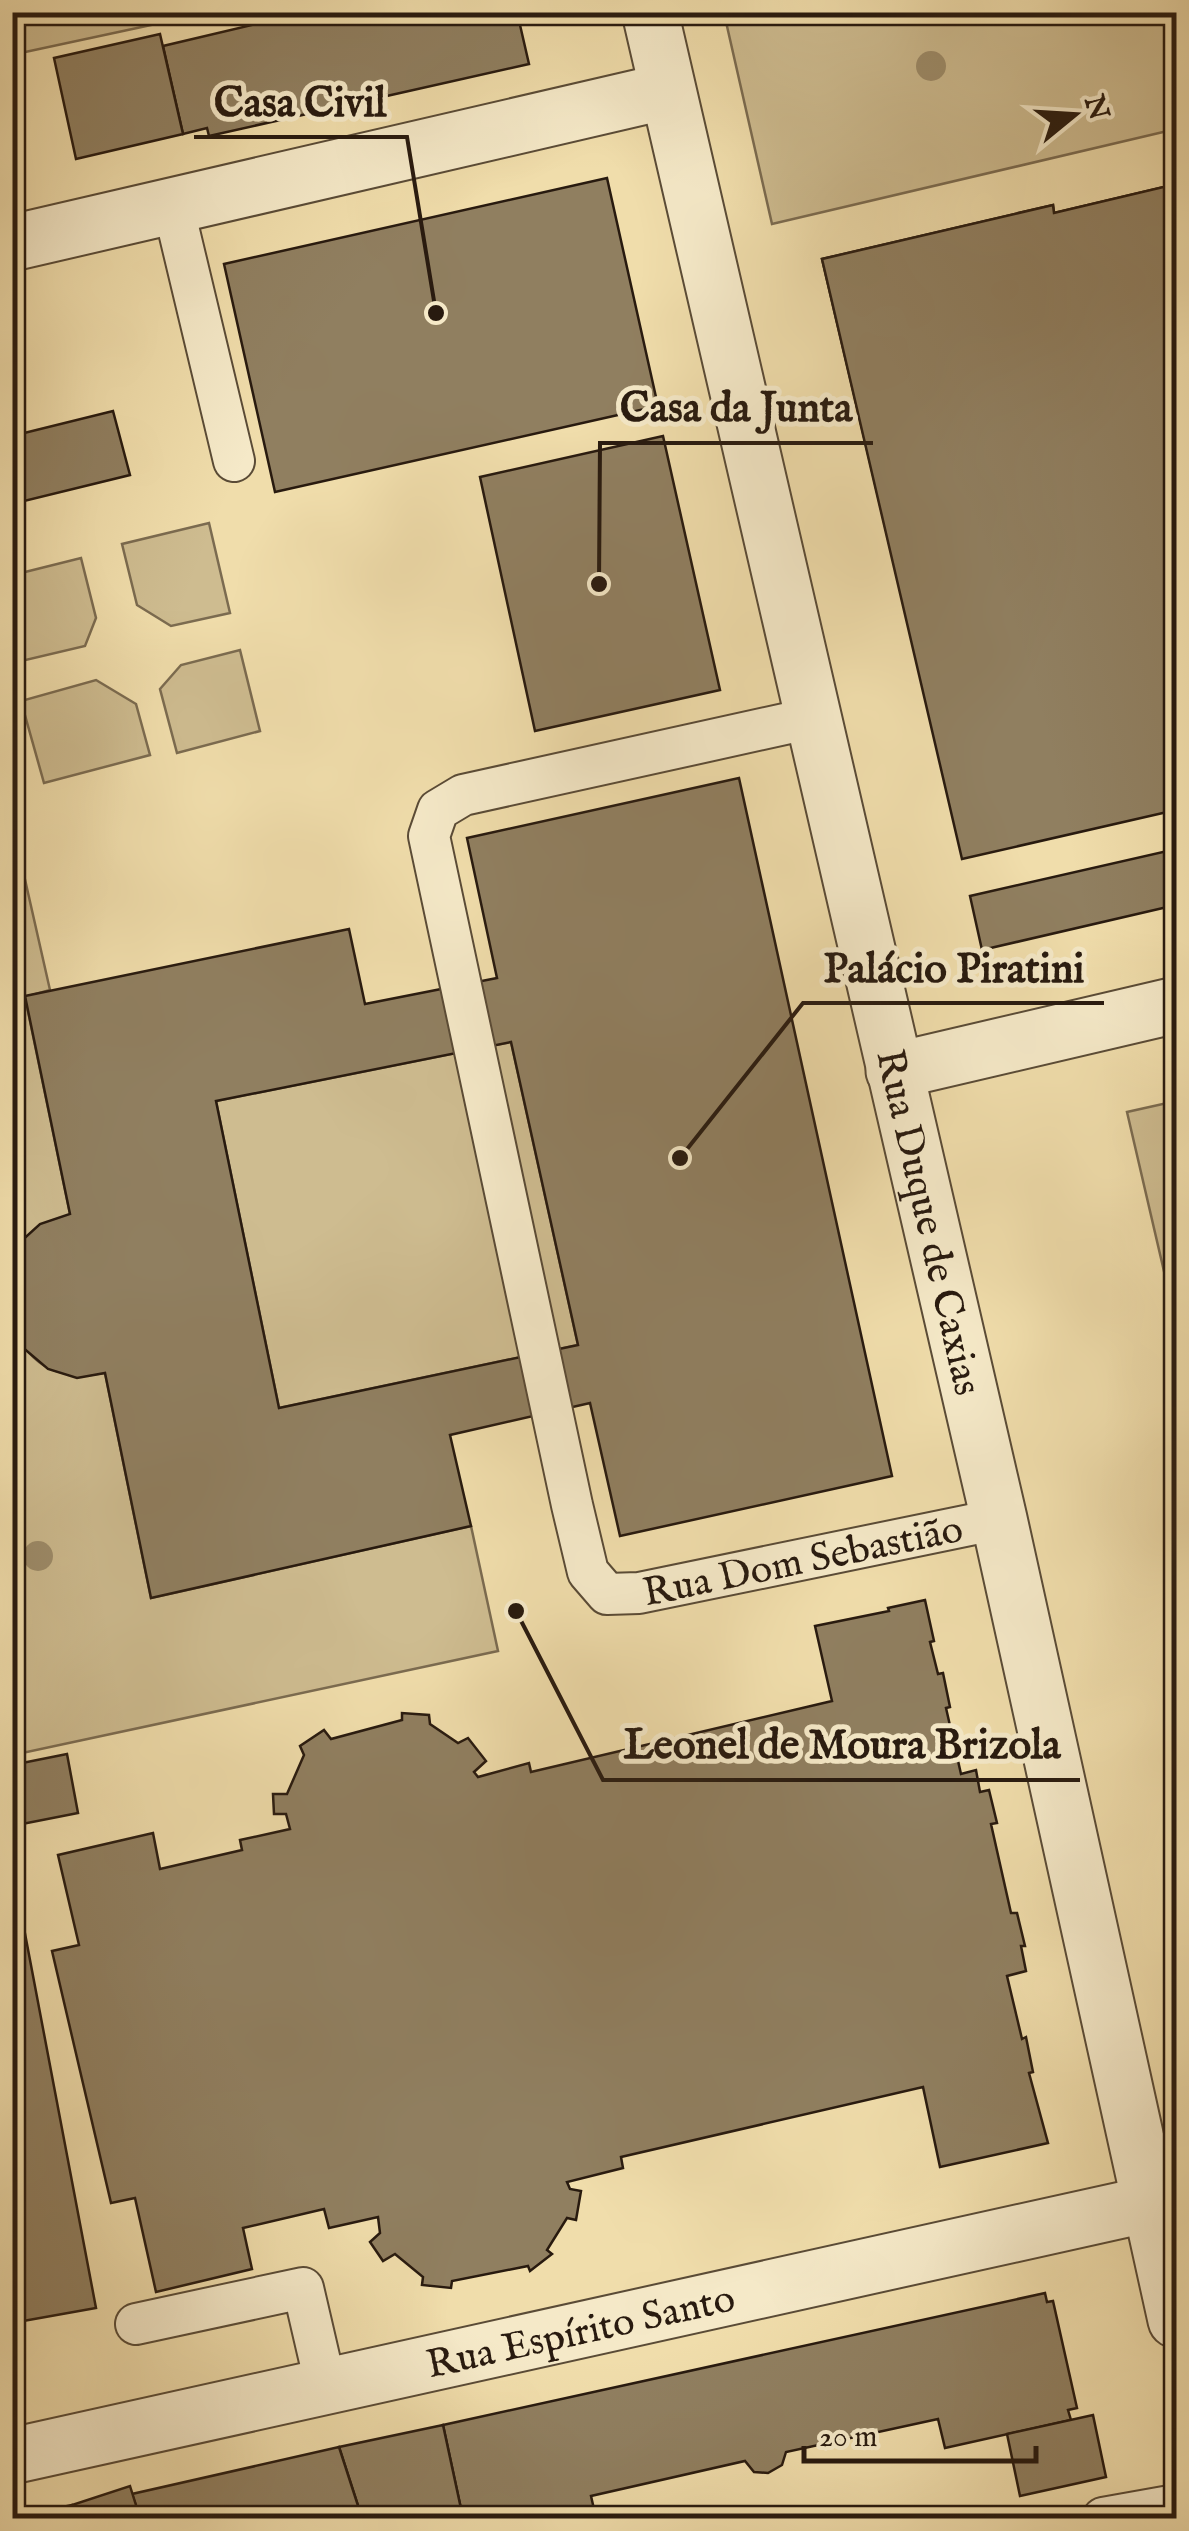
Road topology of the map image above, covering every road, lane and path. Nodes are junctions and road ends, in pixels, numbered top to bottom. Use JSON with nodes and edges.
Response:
{"nodes":[{"id":1,"x":650,"y":12,"type":"edge"},
{"id":2,"x":667,"y":91,"type":"junction"},
{"id":3,"x":173,"y":206,"type":"junction"},
{"id":4,"x":12,"y":242,"type":"edge"},
{"id":5,"x":234,"y":461,"type":"dead end"},
{"id":6,"x":812,"y":718,"type":"junction"},
{"id":7,"x":1176,"y":1005,"type":"edge"},
{"id":8,"x":894,"y":1071,"type":"junction"},
{"id":9,"x":999,"y":1519,"type":"junction"},
{"id":10,"x":1164,"y":2201,"type":"edge"},
{"id":11,"x":1176,"y":2320,"type":"edge"},
{"id":12,"x":136,"y":2324,"type":"dead end"},
{"id":13,"x":326,"y":2386,"type":"junction"},
{"id":14,"x":12,"y":2456,"type":"edge"},
{"id":15,"x":1176,"y":2505,"type":"edge"},
{"id":16,"x":1103,"y":2518,"type":"edge"}],
"edges":[{"from":1,"to":2,"type":"street","name":"Rua Duque de Caxias"},
{"from":2,"to":3,"type":"street"},
{"from":2,"to":6,"type":"street","name":"Rua Duque de Caxias"},
{"from":3,"to":4,"type":"street"},
{"from":3,"to":5,"type":"lane"},
{"from":6,"to":8,"type":"street","name":"Rua Duque de Caxias"},
{"from":6,"to":9,"type":"lane","name":"Rua Dom Sebastião"},
{"from":7,"to":8,"type":"street"},
{"from":8,"to":9,"type":"street","name":"Rua Duque de Caxias"},
{"from":9,"to":10,"type":"street","name":"Rua Duque de Caxias"},
{"from":10,"to":11,"type":"street","name":"Rua Duque de Caxias"},
{"from":10,"to":13,"type":"street","name":"Rua Espírito Santo"},
{"from":12,"to":13,"type":"lane"},
{"from":13,"to":14,"type":"street","name":"Rua Espírito Santo"},
{"from":15,"to":16,"type":"lane"}]}
